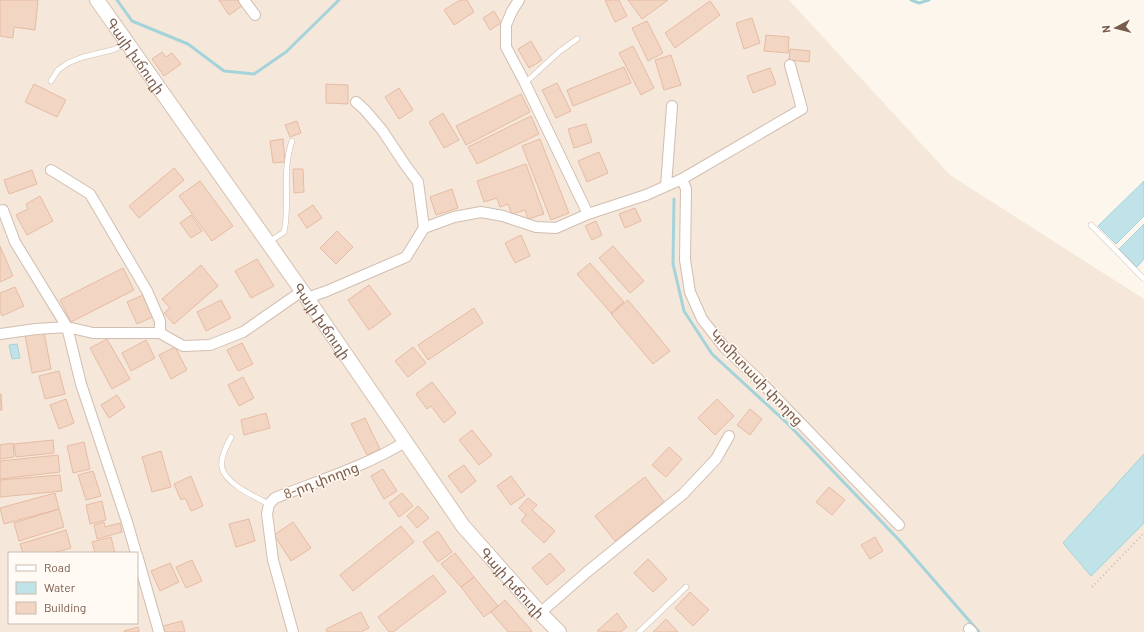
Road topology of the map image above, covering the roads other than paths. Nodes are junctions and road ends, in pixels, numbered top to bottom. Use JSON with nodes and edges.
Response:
{"nodes":[{"id":1,"x":97,"y":0,"type":"edge"},
{"id":2,"x":244,"y":0,"type":"edge"},
{"id":3,"x":519,"y":0,"type":"edge"},
{"id":4,"x":255,"y":15,"type":"dead end"},
{"id":5,"x":577,"y":39,"type":"dead end"},
{"id":6,"x":128,"y":43,"type":"junction"},
{"id":7,"x":790,"y":65,"type":"dead end"},
{"id":8,"x":51,"y":81,"type":"dead end"},
{"id":9,"x":525,"y":83,"type":"junction"},
{"id":10,"x":356,"y":102,"type":"dead end"},
{"id":11,"x":672,"y":106,"type":"dead end"},
{"id":12,"x":292,"y":141,"type":"dead end"},
{"id":13,"x":52,"y":170,"type":"dead end"},
{"id":14,"x":682,"y":179,"type":"junction"},
{"id":15,"x":666,"y":186,"type":"junction"},
{"id":16,"x":3,"y":210,"type":"dead end"},
{"id":17,"x":588,"y":214,"type":"junction"},
{"id":18,"x":1091,"y":225,"type":"dead end"},
{"id":19,"x":424,"y":228,"type":"junction"},
{"id":20,"x":268,"y":243,"type":"junction"},
{"id":21,"x":1144,"y":279,"type":"edge"},
{"id":22,"x":304,"y":295,"type":"junction"},
{"id":23,"x":67,"y":327,"type":"junction"},
{"id":24,"x":160,"y":333,"type":"junction"},
{"id":25,"x":0,"y":334,"type":"edge"},
{"id":26,"x":729,"y":436,"type":"dead end"},
{"id":27,"x":231,"y":437,"type":"dead end"},
{"id":28,"x":405,"y":442,"type":"junction"},
{"id":29,"x":269,"y":504,"type":"junction"},
{"id":30,"x":898,"y":525,"type":"dead end"},
{"id":31,"x":136,"y":552,"type":"edge"},
{"id":32,"x":138,"y":558,"type":"edge"},
{"id":33,"x":686,"y":587,"type":"dead end"},
{"id":34,"x":540,"y":613,"type":"junction"},
{"id":35,"x":159,"y":632,"type":"edge"},
{"id":36,"x":293,"y":632,"type":"edge"},
{"id":37,"x":559,"y":632,"type":"edge"},
{"id":38,"x":639,"y":632,"type":"edge"}],
"edges":[{"from":1,"to":6,"type":"main road","name":"Գայի խճուղի"},
{"from":2,"to":4,"type":"street"},
{"from":3,"to":9,"type":"street"},
{"from":5,"to":9,"type":"lane"},
{"from":6,"to":8,"type":"lane"},
{"from":6,"to":20,"type":"main road","name":"Գայի խճուղի"},
{"from":7,"to":14,"type":"street"},
{"from":9,"to":17,"type":"street"},
{"from":10,"to":19,"type":"street"},
{"from":11,"to":15,"type":"street"},
{"from":12,"to":20,"type":"lane"},
{"from":13,"to":24,"type":"street"},
{"from":14,"to":15,"type":"street"},
{"from":14,"to":30,"type":"street","name":"Կոմիտասի փողոց"},
{"from":15,"to":17,"type":"street"},
{"from":16,"to":23,"type":"street"},
{"from":17,"to":19,"type":"street"},
{"from":18,"to":21,"type":"lane"},
{"from":19,"to":22,"type":"street"},
{"from":20,"to":22,"type":"main road","name":"Գայի խճուղի"},
{"from":22,"to":24,"type":"street"},
{"from":22,"to":28,"type":"main road","name":"Գայի խճուղի"},
{"from":23,"to":24,"type":"street"},
{"from":23,"to":25,"type":"street"},
{"from":23,"to":31,"type":"street"},
{"from":26,"to":34,"type":"street"},
{"from":27,"to":29,"type":"lane"},
{"from":28,"to":29,"type":"street","name":"8-րդ փողոց"},
{"from":28,"to":34,"type":"main road","name":"Գայի խճուղի"},
{"from":29,"to":36,"type":"street","name":"8-րդ փողոց"},
{"from":32,"to":35,"type":"street"},
{"from":33,"to":38,"type":"lane"},
{"from":34,"to":37,"type":"main road","name":"Գայի խճուղի"}]}
